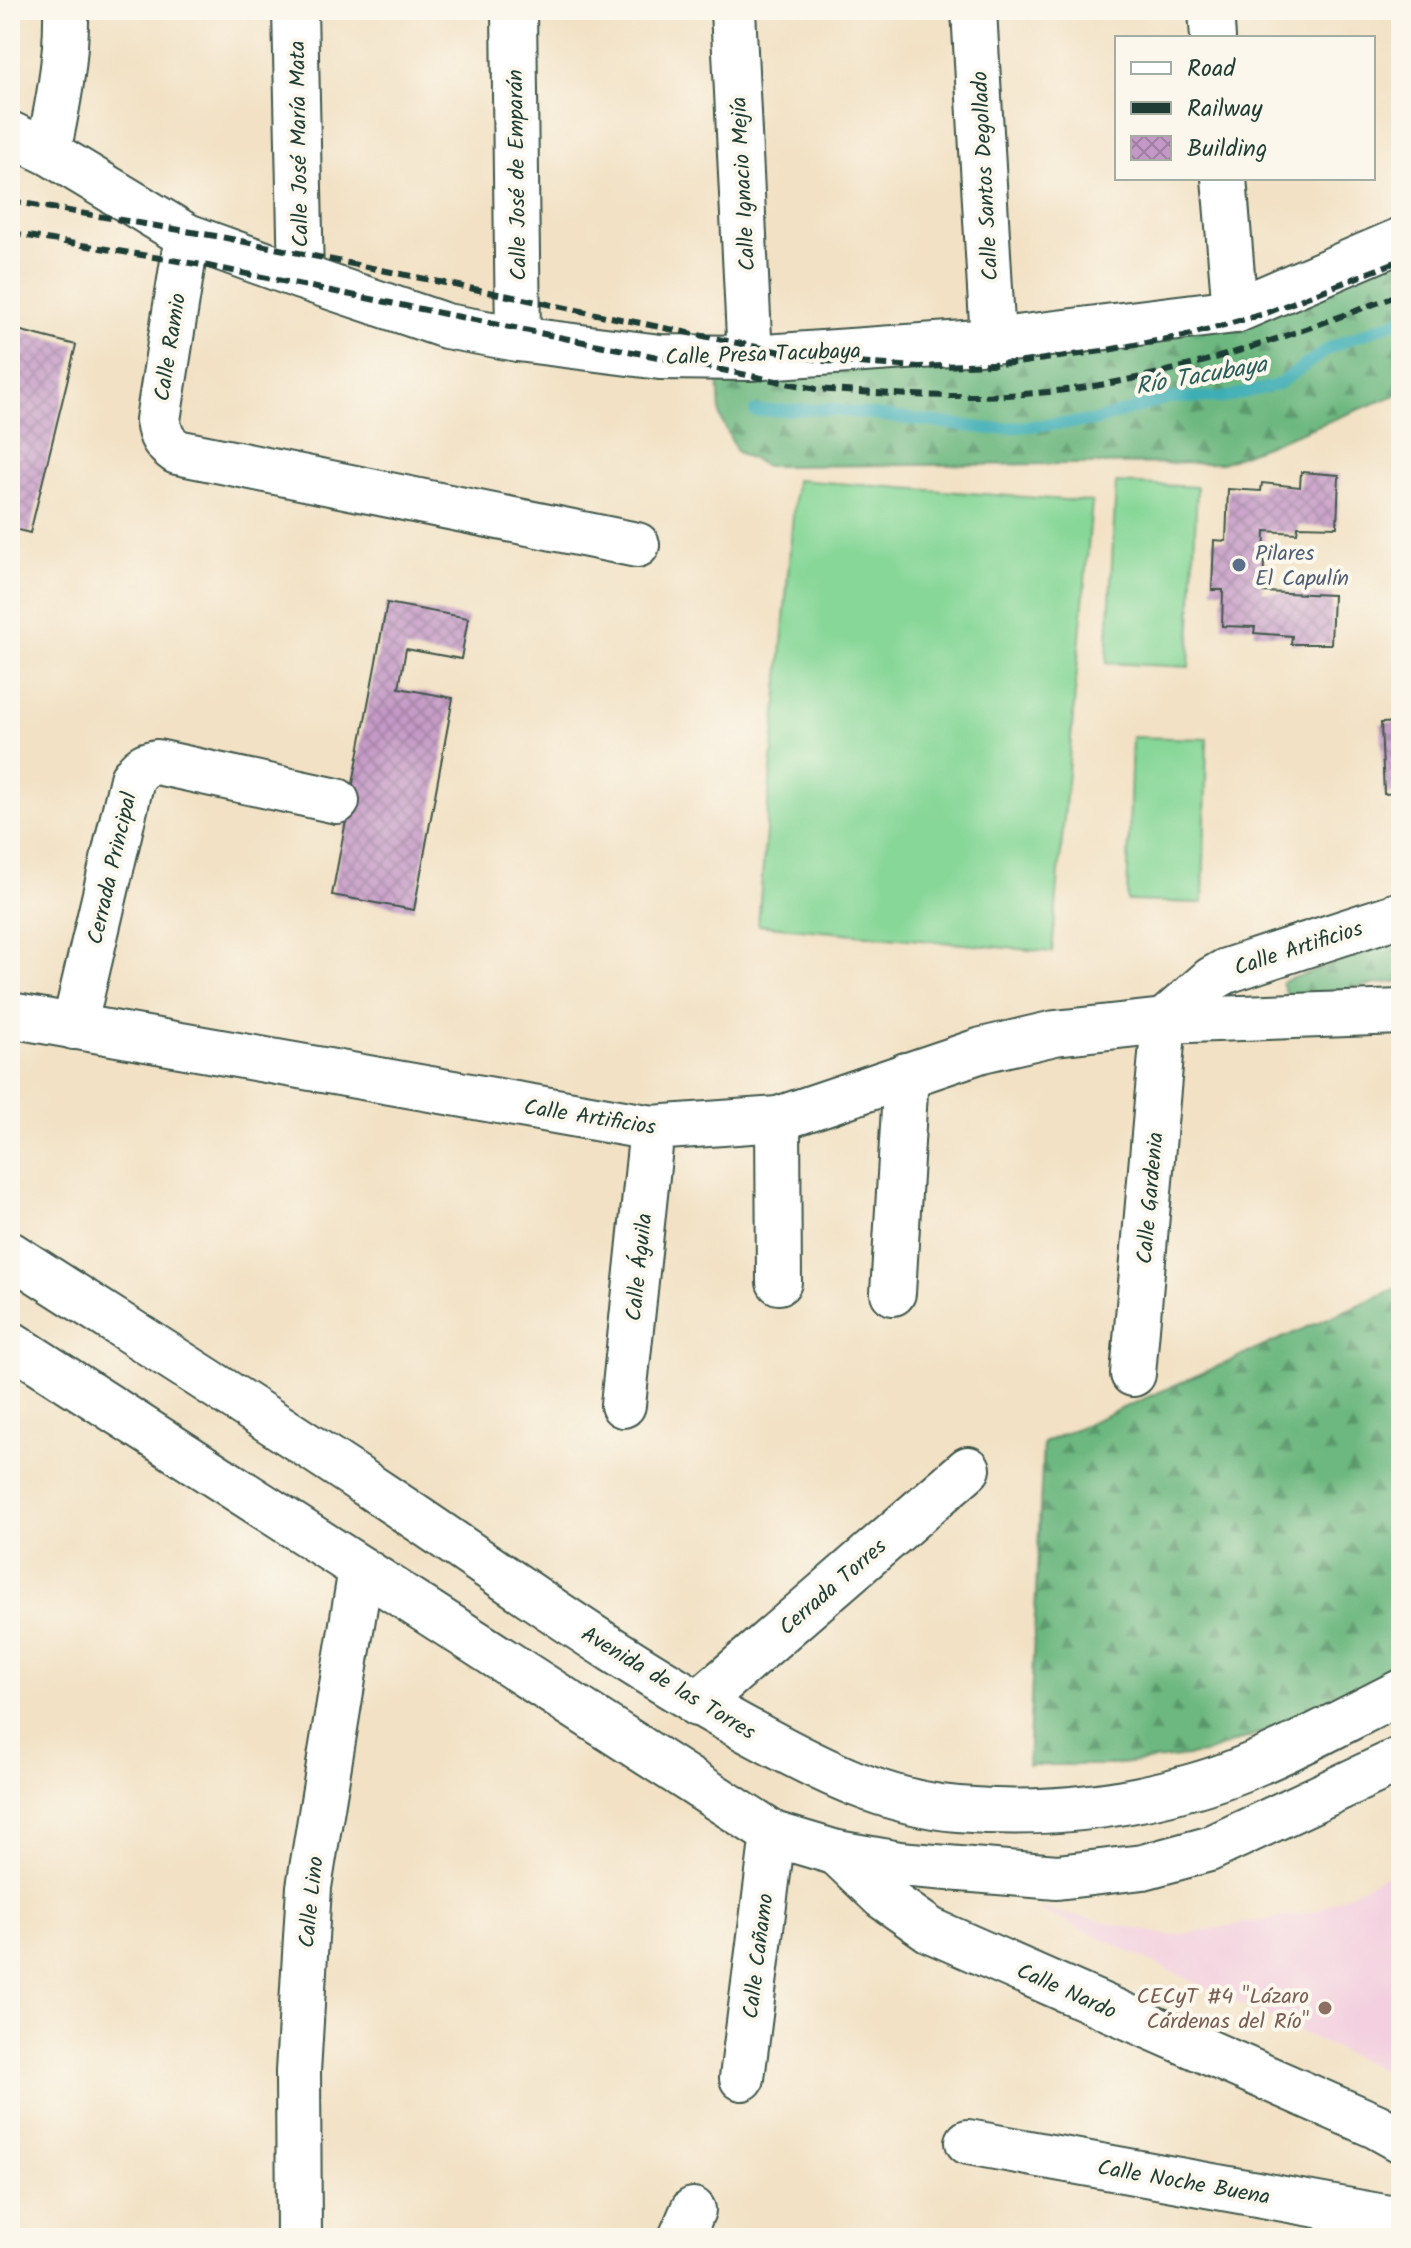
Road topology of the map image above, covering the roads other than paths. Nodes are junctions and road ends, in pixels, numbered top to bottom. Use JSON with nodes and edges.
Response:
{"nodes":[{"id":1,"x":66,"y":10,"type":"edge"},
{"id":2,"x":295,"y":10,"type":"edge"},
{"id":3,"x":514,"y":10,"type":"edge"},
{"id":4,"x":733,"y":10,"type":"edge"},
{"id":5,"x":974,"y":10,"type":"edge"},
{"id":6,"x":1211,"y":10,"type":"edge"},
{"id":7,"x":1213,"y":36,"type":"edge"},
{"id":8,"x":29,"y":143,"type":"edge"},
{"id":9,"x":1224,"y":180,"type":"edge"},
{"id":10,"x":187,"y":236,"type":"junction"},
{"id":11,"x":1401,"y":240,"type":"edge"},
{"id":12,"x":301,"y":277,"type":"junction"},
{"id":13,"x":1235,"y":311,"type":"junction"},
{"id":14,"x":518,"y":339,"type":"junction"},
{"id":15,"x":993,"y":341,"type":"junction"},
{"id":16,"x":750,"y":358,"type":"junction"},
{"id":17,"x":637,"y":545,"type":"dead end"},
{"id":18,"x":337,"y":801,"type":"dead end"},
{"id":19,"x":1401,"y":914,"type":"edge"},
{"id":20,"x":1401,"y":1012,"type":"edge"},
{"id":21,"x":10,"y":1015,"type":"edge"},
{"id":22,"x":1164,"y":1021,"type":"junction"},
{"id":23,"x":74,"y":1027,"type":"junction"},
{"id":24,"x":906,"y":1075,"type":"junction"},
{"id":25,"x":778,"y":1119,"type":"junction"},
{"id":26,"x":652,"y":1128,"type":"junction"},
{"id":27,"x":10,"y":1254,"type":"edge"},
{"id":28,"x":779,"y":1282,"type":"dead end"},
{"id":29,"x":893,"y":1293,"type":"dead end"},
{"id":30,"x":10,"y":1343,"type":"edge"},
{"id":31,"x":1133,"y":1374,"type":"dead end"},
{"id":32,"x":623,"y":1405,"type":"dead end"},
{"id":33,"x":968,"y":1469,"type":"dead end"},
{"id":34,"x":361,"y":1569,"type":"junction"},
{"id":35,"x":552,"y":1610,"type":"junction"},
{"id":36,"x":507,"y":1663,"type":"junction"},
{"id":37,"x":1401,"y":1692,"type":"edge"},
{"id":38,"x":697,"y":1704,"type":"junction"},
{"id":39,"x":1401,"y":1759,"type":"edge"},
{"id":40,"x":773,"y":1834,"type":"junction"},
{"id":41,"x":837,"y":1853,"type":"junction"},
{"id":42,"x":742,"y":2078,"type":"dead end"},
{"id":43,"x":1401,"y":2140,"type":"edge"},
{"id":44,"x":968,"y":2142,"type":"dead end"},
{"id":45,"x":1401,"y":2220,"type":"edge"},
{"id":46,"x":299,"y":2238,"type":"edge"}],
"edges":[{"from":1,"to":8,"type":"street"},
{"from":2,"to":12,"type":"street","name":"Calle José María Mata"},
{"from":3,"to":14,"type":"street","name":"Calle José de Emparán"},
{"from":4,"to":16,"type":"street","name":"Calle Ignacio Mejía"},
{"from":5,"to":15,"type":"street","name":"Calle Santos Degollado"},
{"from":6,"to":7,"type":"street"},
{"from":8,"to":10,"type":"street","name":"Calle Presa Tacubaya"},
{"from":9,"to":13,"type":"street"},
{"from":10,"to":12,"type":"street","name":"Calle Presa Tacubaya"},
{"from":10,"to":17,"type":"street","name":"Calle Ramio"},
{"from":11,"to":13,"type":"street","name":"Calle Presa Tacubaya"},
{"from":12,"to":14,"type":"street","name":"Calle Presa Tacubaya"},
{"from":13,"to":15,"type":"street","name":"Calle Presa Tacubaya"},
{"from":14,"to":16,"type":"street","name":"Calle Presa Tacubaya"},
{"from":15,"to":16,"type":"street","name":"Calle Presa Tacubaya"},
{"from":18,"to":23,"type":"street","name":"Cerrada Principal"},
{"from":19,"to":22,"type":"street","name":"Calle Artificios"},
{"from":20,"to":22,"type":"street","name":"Calle Artificios"},
{"from":21,"to":23,"type":"street","name":"Calle Artificios"},
{"from":22,"to":24,"type":"street","name":"Calle Artificios"},
{"from":22,"to":31,"type":"street","name":"Calle Gardenia"},
{"from":23,"to":26,"type":"street","name":"Calle Artificios"},
{"from":24,"to":25,"type":"street","name":"Calle Artificios"},
{"from":24,"to":29,"type":"street"},
{"from":25,"to":26,"type":"street","name":"Calle Artificios"},
{"from":25,"to":28,"type":"street"},
{"from":26,"to":32,"type":"street","name":"Calle Águila"},
{"from":27,"to":35,"type":"street","name":"Avenida de las Torres"},
{"from":30,"to":34,"type":"street"},
{"from":33,"to":38,"type":"street","name":"Cerrada Torres"},
{"from":34,"to":36,"type":"street"},
{"from":34,"to":46,"type":"street","name":"Calle Lino"},
{"from":35,"to":36,"type":"street"},
{"from":35,"to":38,"type":"street","name":"Avenida de las Torres"},
{"from":36,"to":40,"type":"street"},
{"from":37,"to":38,"type":"street","name":"Avenida de las Torres"},
{"from":39,"to":41,"type":"street"},
{"from":40,"to":41,"type":"street"},
{"from":40,"to":42,"type":"street","name":"Calle Cañamo"},
{"from":41,"to":43,"type":"street","name":"Calle Nardo"},
{"from":44,"to":45,"type":"street","name":"Calle Noche Buena"}]}
